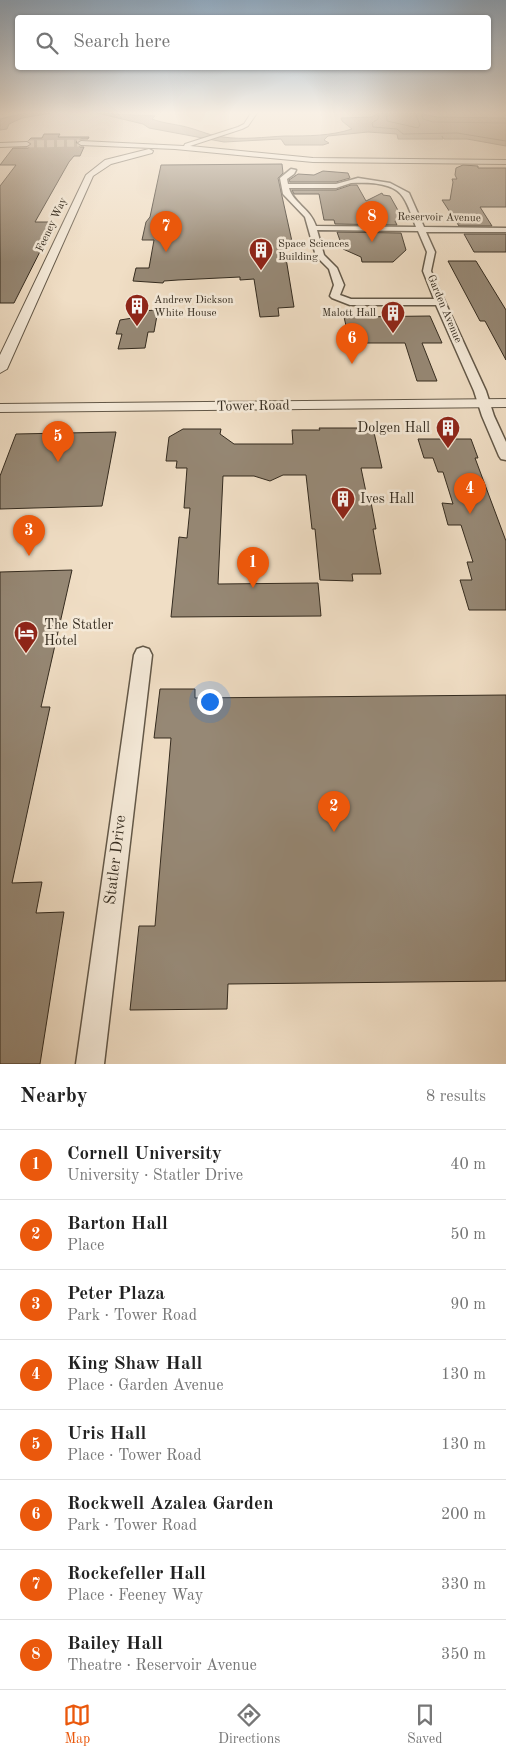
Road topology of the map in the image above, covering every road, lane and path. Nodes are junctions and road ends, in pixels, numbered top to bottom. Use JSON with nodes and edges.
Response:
{"nodes":[{"id":1,"x":108,"y":163,"type":"edge"},
{"id":2,"x":293,"y":170,"type":"dead end"},
{"id":3,"x":285,"y":186,"type":"junction"},
{"id":4,"x":312,"y":228,"type":"junction"},
{"id":5,"x":420,"y":229,"type":"junction"},
{"id":6,"x":506,"y":230,"type":"edge"},
{"id":7,"x":440,"y":302,"type":"junction"},
{"id":8,"x":0,"y":369,"type":"edge"},
{"id":9,"x":485,"y":403,"type":"junction"},
{"id":10,"x":506,"y":403,"type":"edge"},
{"id":11,"x":0,"y":408,"type":"edge"},
{"id":12,"x":506,"y":456,"type":"edge"},
{"id":13,"x":143,"y":655,"type":"dead end"},
{"id":14,"x":90,"y":1064,"type":"edge"}],
"edges":[{"from":1,"to":8,"type":"street","name":"Feeney Way"},
{"from":2,"to":3,"type":"street"},
{"from":3,"to":4,"type":"street"},
{"from":3,"to":5,"type":"street","name":"Garden Avenue"},
{"from":4,"to":5,"type":"street","name":"Reservoir Avenue"},
{"from":4,"to":7,"type":"street"},
{"from":5,"to":6,"type":"street","name":"Reservoir Avenue"},
{"from":5,"to":7,"type":"street","name":"Garden Avenue"},
{"from":7,"to":9,"type":"street","name":"Garden Avenue"},
{"from":9,"to":10,"type":"street","name":"Tower Road"},
{"from":9,"to":11,"type":"street","name":"Tower Road"},
{"from":9,"to":12,"type":"street","name":"Garden Avenue"},
{"from":13,"to":14,"type":"street","name":"Statler Drive"}]}
